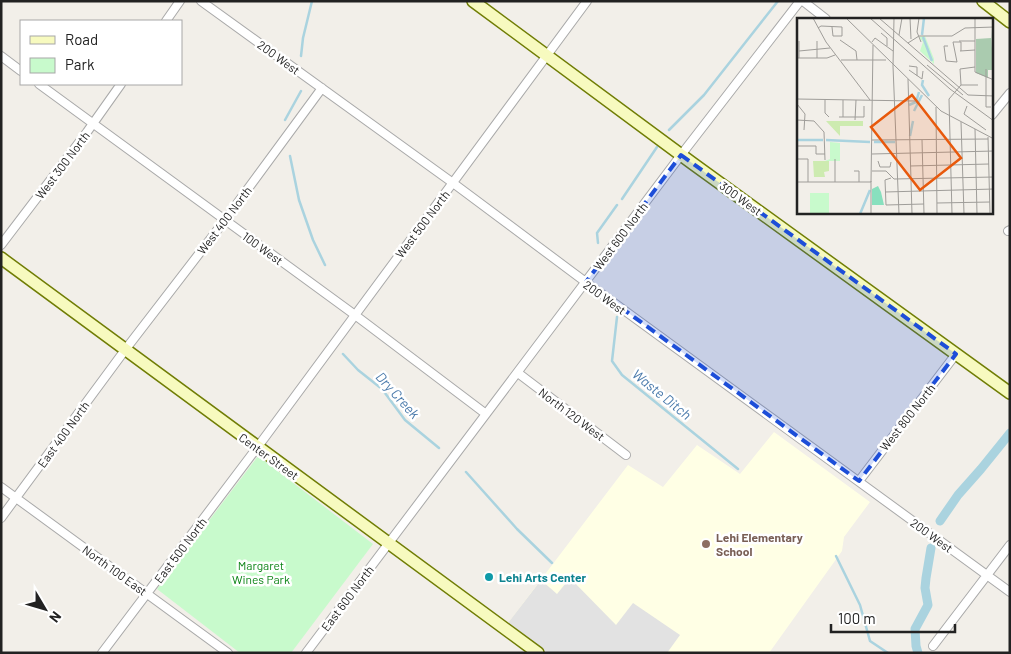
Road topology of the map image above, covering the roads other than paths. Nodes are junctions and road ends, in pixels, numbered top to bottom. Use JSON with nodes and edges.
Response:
{"nodes":[{"id":1,"x":180,"y":1,"type":"edge"},
{"id":2,"x":201,"y":1,"type":"edge"},
{"id":3,"x":473,"y":1,"type":"edge"},
{"id":4,"x":587,"y":1,"type":"edge"},
{"id":5,"x":801,"y":1,"type":"edge"},
{"id":6,"x":983,"y":1,"type":"edge"},
{"id":7,"x":825,"y":18,"type":"edge"},
{"id":8,"x":167,"y":20,"type":"edge"},
{"id":9,"x":1010,"y":22,"type":"edge"},
{"id":10,"x":1,"y":56,"type":"edge"},
{"id":11,"x":547,"y":56,"type":"junction"},
{"id":12,"x":20,"y":70,"type":"edge"},
{"id":13,"x":40,"y":85,"type":"edge"},
{"id":14,"x":120,"y":85,"type":"edge"},
{"id":15,"x":322,"y":88,"type":"junction"},
{"id":16,"x":1010,"y":92,"type":"edge"},
{"id":17,"x":994,"y":112,"type":"edge"},
{"id":18,"x":92,"y":124,"type":"junction"},
{"id":19,"x":681,"y":155,"type":"junction"},
{"id":20,"x":453,"y":183,"type":"junction"},
{"id":21,"x":224,"y":220,"type":"junction"},
{"id":22,"x":1,"y":245,"type":"edge"},
{"id":23,"x":1,"y":258,"type":"edge"},
{"id":24,"x":586,"y":282,"type":"junction"},
{"id":25,"x":355,"y":315,"type":"junction"},
{"id":26,"x":125,"y":350,"type":"junction"},
{"id":27,"x":956,"y":354,"type":"junction"},
{"id":28,"x":518,"y":373,"type":"junction"},
{"id":29,"x":1010,"y":393,"type":"edge"},
{"id":30,"x":486,"y":414,"type":"junction"},
{"id":31,"x":258,"y":447,"type":"junction"},
{"id":32,"x":626,"y":455,"type":"dead end"},
{"id":33,"x":859,"y":481,"type":"junction"},
{"id":34,"x":1,"y":487,"type":"edge"},
{"id":35,"x":16,"y":498,"type":"junction"},
{"id":36,"x":1,"y":518,"type":"edge"},
{"id":37,"x":388,"y":543,"type":"junction"},
{"id":38,"x":1010,"y":545,"type":"edge"},
{"id":39,"x":986,"y":575,"type":"junction"},
{"id":40,"x":1010,"y":592,"type":"edge"},
{"id":41,"x":147,"y":593,"type":"junction"},
{"id":42,"x":933,"y":646,"type":"dead end"},
{"id":43,"x":102,"y":653,"type":"edge"},
{"id":44,"x":228,"y":653,"type":"edge"},
{"id":45,"x":306,"y":653,"type":"edge"},
{"id":46,"x":538,"y":653,"type":"edge"}],
"edges":[{"from":1,"to":8,"type":"street"},
{"from":2,"to":15,"type":"street","name":"200 West"},
{"from":3,"to":11,"type":"street","name":"300 West"},
{"from":4,"to":11,"type":"street","name":"West 500 North"},
{"from":5,"to":7,"type":"street"},
{"from":5,"to":19,"type":"street","name":"West 600 North"},
{"from":6,"to":9,"type":"street"},
{"from":10,"to":12,"type":"street"},
{"from":11,"to":19,"type":"street","name":"300 West"},
{"from":11,"to":20,"type":"street","name":"West 500 North"},
{"from":13,"to":18,"type":"street","name":"100 West"},
{"from":14,"to":18,"type":"street","name":"West 300 North"},
{"from":15,"to":20,"type":"street","name":"200 West"},
{"from":15,"to":21,"type":"street","name":"West 400 North"},
{"from":16,"to":17,"type":"street"},
{"from":18,"to":21,"type":"street","name":"100 West"},
{"from":18,"to":22,"type":"street","name":"West 300 North"},
{"from":19,"to":24,"type":"street","name":"West 600 North"},
{"from":19,"to":27,"type":"street","name":"300 West"},
{"from":20,"to":24,"type":"street","name":"200 West"},
{"from":20,"to":25,"type":"street","name":"West 500 North"},
{"from":21,"to":25,"type":"street","name":"100 West"},
{"from":21,"to":26,"type":"street","name":"West 400 North"},
{"from":23,"to":26,"type":"street","name":"Center Street"},
{"from":24,"to":28,"type":"street","name":"West 600 North"},
{"from":24,"to":33,"type":"street","name":"200 West"},
{"from":25,"to":30,"type":"street","name":"100 West"},
{"from":25,"to":31,"type":"street","name":"West 500 North"},
{"from":26,"to":31,"type":"street","name":"Center Street"},
{"from":26,"to":35,"type":"street","name":"East 400 North"},
{"from":27,"to":29,"type":"street","name":"300 West"},
{"from":27,"to":33,"type":"street","name":"West 800 North"},
{"from":28,"to":30,"type":"street","name":"West 600 North"},
{"from":28,"to":32,"type":"street","name":"North 120 West"},
{"from":30,"to":37,"type":"street","name":"West 600 North"},
{"from":31,"to":37,"type":"street","name":"Center Street"},
{"from":31,"to":41,"type":"street","name":"East 500 North"},
{"from":33,"to":39,"type":"street","name":"200 West"},
{"from":34,"to":35,"type":"street","name":"North 100 East"},
{"from":35,"to":36,"type":"street","name":"East 400 North"},
{"from":35,"to":41,"type":"street","name":"North 100 East"},
{"from":37,"to":45,"type":"street","name":"East 600 North"},
{"from":37,"to":46,"type":"street","name":"Center Street"},
{"from":38,"to":39,"type":"street"},
{"from":39,"to":40,"type":"street","name":"200 West"},
{"from":39,"to":42,"type":"street"},
{"from":41,"to":43,"type":"street","name":"East 500 North"},
{"from":41,"to":44,"type":"street","name":"North 100 East"}]}
